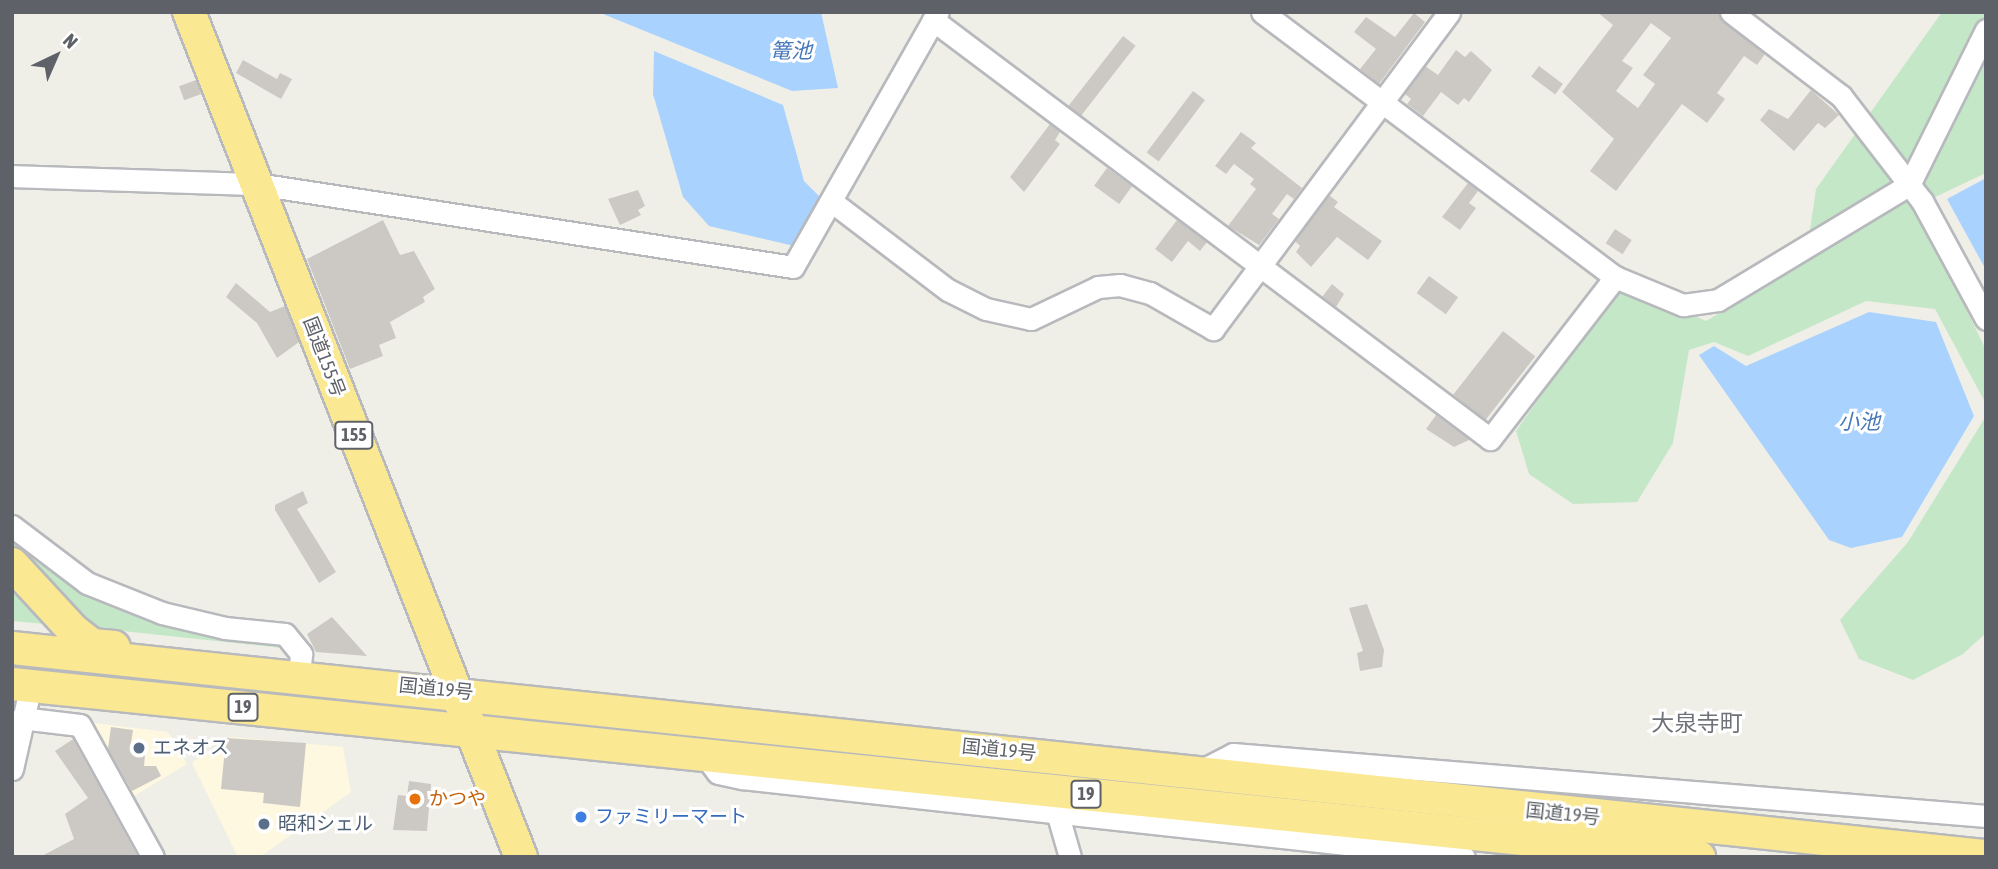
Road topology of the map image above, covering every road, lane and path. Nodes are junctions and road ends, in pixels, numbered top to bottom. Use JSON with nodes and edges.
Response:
{"nodes":[{"id":1,"x":189,"y":12,"type":"edge"},
{"id":2,"x":1262,"y":12,"type":"edge"},
{"id":3,"x":1450,"y":12,"type":"edge"},
{"id":4,"x":1731,"y":12,"type":"edge"},
{"id":5,"x":935,"y":16,"type":"edge"},
{"id":6,"x":1986,"y":30,"type":"edge"},
{"id":7,"x":1381,"y":103,"type":"junction"},
{"id":8,"x":12,"y":176,"type":"edge"},
{"id":9,"x":257,"y":184,"type":"junction"},
{"id":10,"x":1909,"y":185,"type":"junction"},
{"id":11,"x":831,"y":201,"type":"junction"},
{"id":12,"x":1259,"y":267,"type":"junction"},
{"id":13,"x":1615,"y":276,"type":"junction"},
{"id":14,"x":1986,"y":318,"type":"edge"},
{"id":15,"x":12,"y":526,"type":"edge"},
{"id":16,"x":12,"y":564,"type":"edge"},
{"id":17,"x":12,"y":648,"type":"edge"},
{"id":18,"x":288,"y":674,"type":"junction"},
{"id":19,"x":19,"y":685,"type":"edge"},
{"id":20,"x":452,"y":690,"type":"junction"},
{"id":21,"x":21,"y":718,"type":"junction"},
{"id":22,"x":473,"y":731,"type":"junction"},
{"id":23,"x":705,"y":756,"type":"junction"},
{"id":24,"x":12,"y":769,"type":"edge"},
{"id":25,"x":1200,"y":771,"type":"junction"},
{"id":26,"x":1705,"y":794,"type":"junction"},
{"id":27,"x":1057,"y":812,"type":"junction"},
{"id":28,"x":1986,"y":816,"type":"edge"},
{"id":29,"x":1700,"y":847,"type":"edge"},
{"id":30,"x":1427,"y":854,"type":"edge"},
{"id":31,"x":1986,"y":856,"type":"edge"},
{"id":32,"x":153,"y":857,"type":"edge"},
{"id":33,"x":521,"y":857,"type":"edge"},
{"id":34,"x":1070,"y":857,"type":"edge"},
{"id":35,"x":1464,"y":857,"type":"edge"}],
"edges":[{"from":1,"to":9,"type":"highway","name":"国道155号","number":"155"},
{"from":2,"to":7,"type":"street"},
{"from":3,"to":7,"type":"street"},
{"from":4,"to":10,"type":"street"},
{"from":5,"to":11,"type":"street"},
{"from":5,"to":12,"type":"street"},
{"from":6,"to":10,"type":"street"},
{"from":7,"to":12,"type":"street"},
{"from":7,"to":13,"type":"street"},
{"from":8,"to":9,"type":"street"},
{"from":9,"to":11,"type":"street"},
{"from":9,"to":20,"type":"highway","name":"国道155号","number":"155"},
{"from":10,"to":13,"type":"street"},
{"from":10,"to":14,"type":"street"},
{"from":11,"to":12,"type":"street"},
{"from":12,"to":13,"type":"street"},
{"from":15,"to":18,"type":"street"},
{"from":16,"to":18,"type":"highway"},
{"from":17,"to":18,"type":"highway","name":"国道19号","number":"19"},
{"from":18,"to":20,"type":"highway","name":"国道19号","number":"19"},
{"from":19,"to":21,"type":"street"},
{"from":19,"to":22,"type":"highway","name":"国道19号","number":"19"},
{"from":20,"to":22,"type":"highway","name":"国道155号","number":"155"},
{"from":20,"to":25,"type":"highway","name":"国道19号","number":"19"},
{"from":21,"to":24,"type":"street"},
{"from":21,"to":32,"type":"street"},
{"from":22,"to":23,"type":"highway","name":"国道19号","number":"19"},
{"from":22,"to":33,"type":"highway","name":"国道155号","number":"155"},
{"from":23,"to":27,"type":"street"},
{"from":23,"to":29,"type":"highway","name":"国道19号","number":"19"},
{"from":25,"to":26,"type":"street"},
{"from":25,"to":29,"type":"highway","name":"国道19号","number":"19"},
{"from":26,"to":28,"type":"street"},
{"from":26,"to":29,"type":"street"},
{"from":27,"to":30,"type":"street"},
{"from":27,"to":34,"type":"street"},
{"from":29,"to":31,"type":"highway","name":"国道19号","number":"19"},
{"from":30,"to":35,"type":"street"}]}
